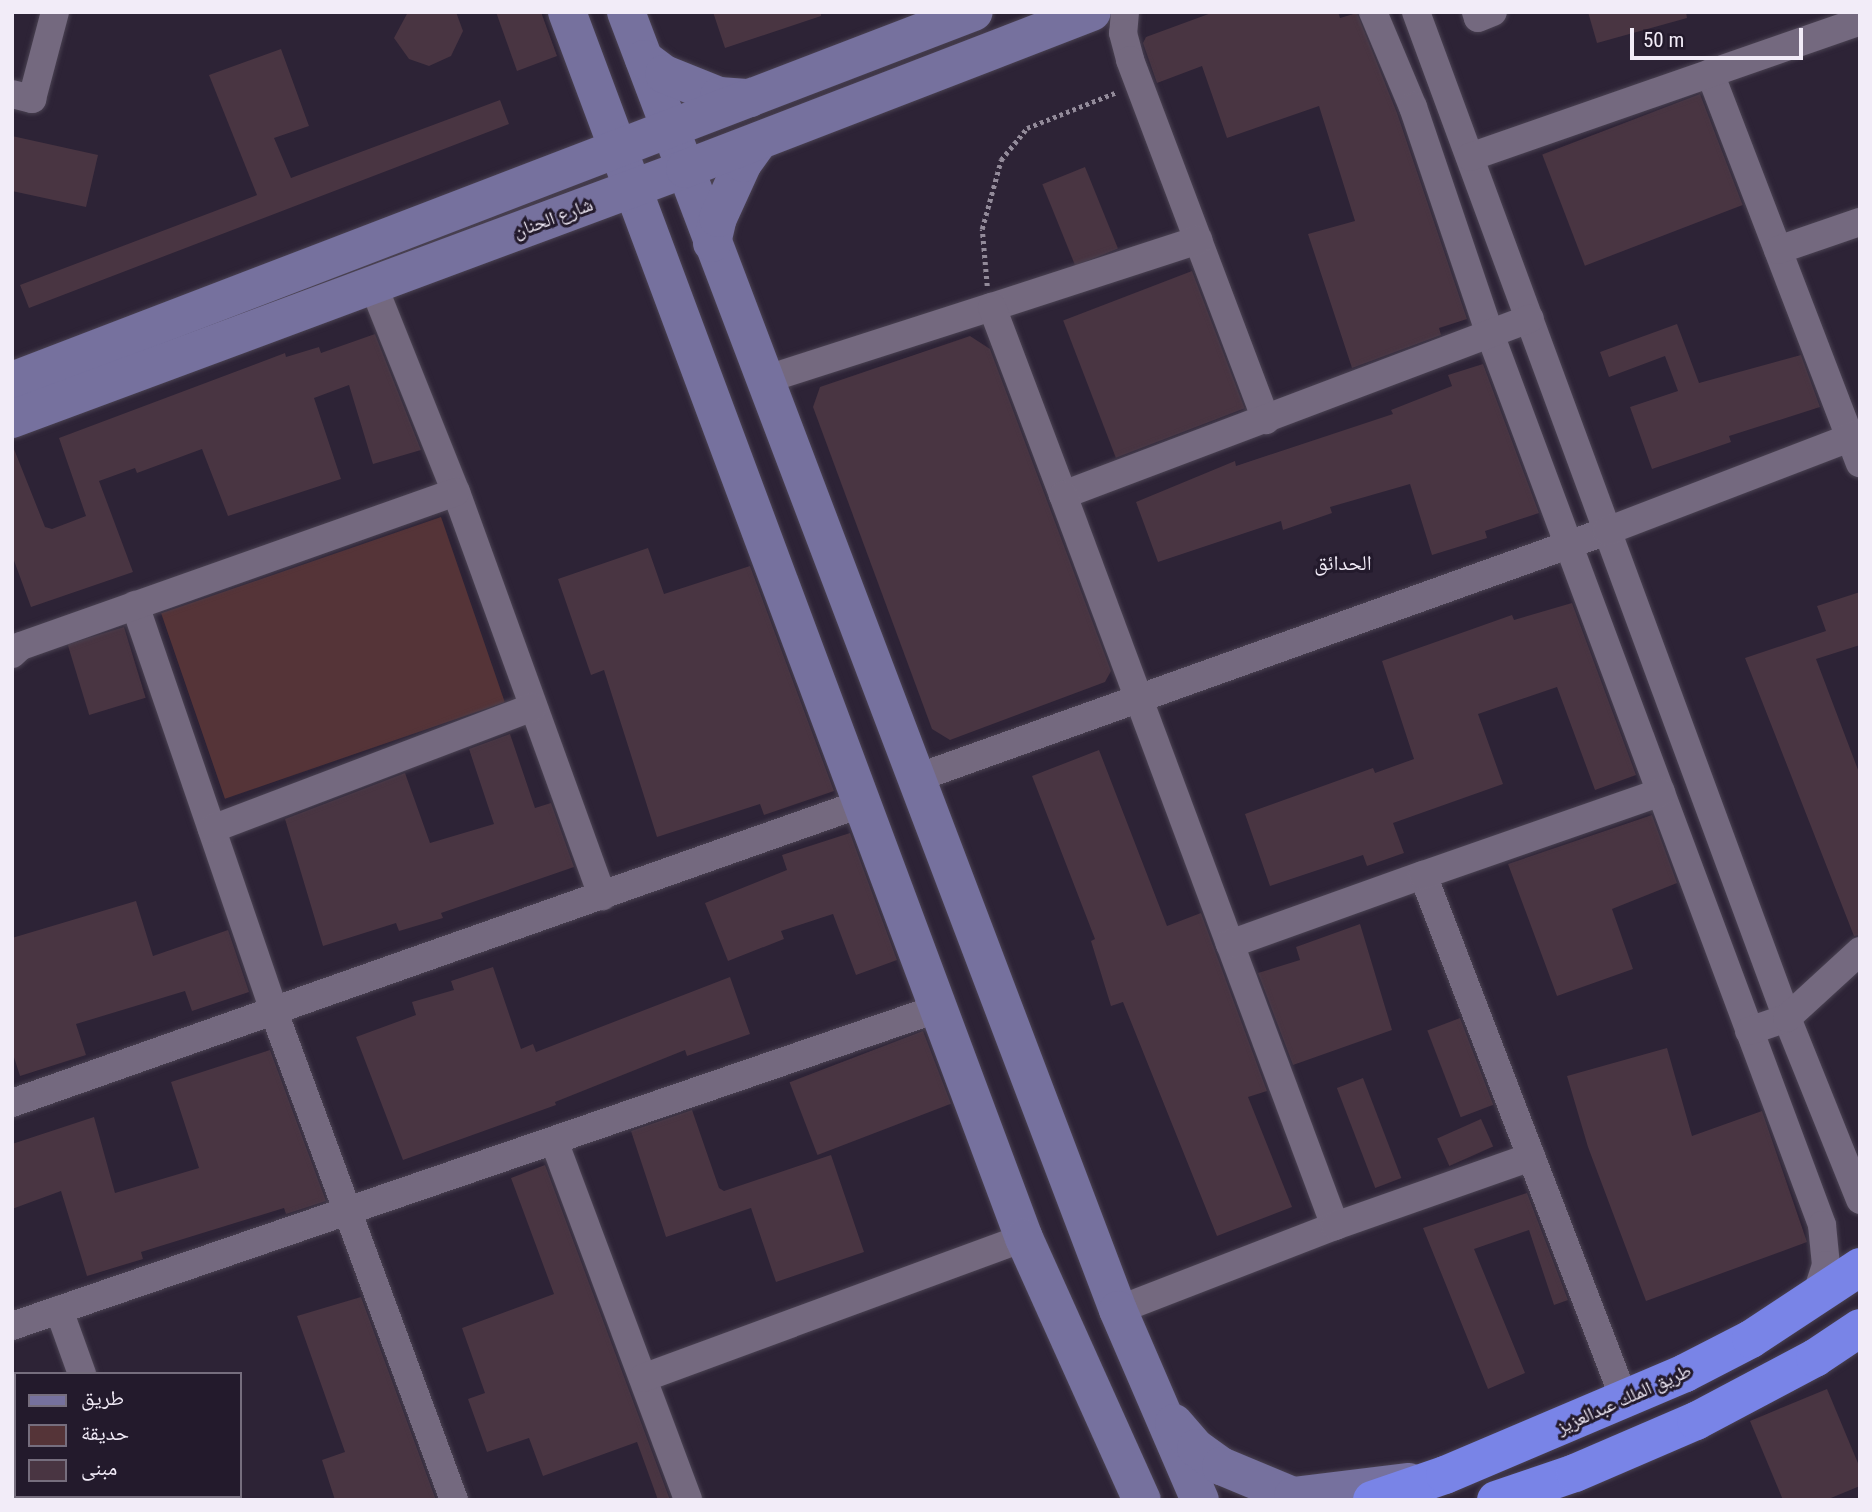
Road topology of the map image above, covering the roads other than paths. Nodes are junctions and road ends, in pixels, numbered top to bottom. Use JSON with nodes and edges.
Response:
{"nodes":[{"id":1,"x":55,"y":12,"type":"edge"},
{"id":2,"x":567,"y":12,"type":"edge"},
{"id":3,"x":626,"y":12,"type":"edge"},
{"id":4,"x":974,"y":12,"type":"edge"},
{"id":5,"x":1092,"y":12,"type":"edge"},
{"id":6,"x":1125,"y":12,"type":"edge"},
{"id":7,"x":1373,"y":12,"type":"edge"},
{"id":8,"x":1416,"y":12,"type":"edge"},
{"id":9,"x":1476,"y":12,"type":"edge"},
{"id":10,"x":1493,"y":12,"type":"edge"},
{"id":11,"x":1860,"y":20,"type":"edge"},
{"id":12,"x":644,"y":59,"type":"junction"},
{"id":13,"x":1710,"y":73,"type":"junction"},
{"id":14,"x":594,"y":80,"type":"junction"},
{"id":15,"x":12,"y":94,"type":"edge"},
{"id":16,"x":750,"y":99,"type":"junction"},
{"id":17,"x":1413,"y":107,"type":"junction"},
{"id":18,"x":1453,"y":113,"type":"junction"},
{"id":19,"x":670,"y":129,"type":"junction"},
{"id":20,"x":759,"y":141,"type":"junction"},
{"id":21,"x":620,"y":149,"type":"junction"},
{"id":22,"x":1470,"y":157,"type":"junction"},
{"id":23,"x":685,"y":169,"type":"junction"},
{"id":24,"x":562,"y":171,"type":"junction"},
{"id":25,"x":635,"y":188,"type":"junction"},
{"id":26,"x":578,"y":209,"type":"junction"},
{"id":27,"x":1860,"y":222,"type":"edge"},
{"id":28,"x":1198,"y":240,"type":"junction"},
{"id":29,"x":655,"y":243,"type":"junction"},
{"id":30,"x":712,"y":243,"type":"junction"},
{"id":31,"x":1778,"y":250,"type":"junction"},
{"id":32,"x":373,"y":285,"type":"junction"},
{"id":33,"x":992,"y":307,"type":"junction"},
{"id":34,"x":1530,"y":319,"type":"junction"},
{"id":35,"x":1490,"y":334,"type":"junction"},
{"id":36,"x":764,"y":380,"type":"junction"},
{"id":37,"x":12,"y":381,"type":"edge"},
{"id":38,"x":12,"y":419,"type":"edge"},
{"id":39,"x":1266,"y":419,"type":"junction"},
{"id":40,"x":1856,"y":445,"type":"edge"},
{"id":41,"x":456,"y":492,"type":"junction"},
{"id":42,"x":1063,"y":495,"type":"junction"},
{"id":43,"x":1607,"y":531,"type":"junction"},
{"id":44,"x":1569,"y":545,"type":"junction"},
{"id":45,"x":135,"y":605,"type":"junction"},
{"id":46,"x":12,"y":654,"type":"edge"},
{"id":47,"x":1139,"y":695,"type":"junction"},
{"id":48,"x":534,"y":707,"type":"junction"},
{"id":49,"x":914,"y":779,"type":"junction"},
{"id":50,"x":1661,"y":792,"type":"junction"},
{"id":51,"x":863,"y":803,"type":"junction"},
{"id":52,"x":212,"y":830,"type":"junction"},
{"id":53,"x":1423,"y":875,"type":"junction"},
{"id":54,"x":602,"y":896,"type":"junction"},
{"id":55,"x":1230,"y":944,"type":"junction"},
{"id":56,"x":1860,"y":951,"type":"edge"},
{"id":57,"x":939,"y":1008,"type":"junction"},
{"id":58,"x":274,"y":1012,"type":"junction"},
{"id":59,"x":1787,"y":1018,"type":"junction"},
{"id":60,"x":1749,"y":1031,"type":"junction"},
{"id":61,"x":12,"y":1103,"type":"edge"},
{"id":62,"x":554,"y":1140,"type":"junction"},
{"id":63,"x":1531,"y":1157,"type":"junction"},
{"id":64,"x":1844,"y":1169,"type":"junction"},
{"id":65,"x":1808,"y":1185,"type":"junction"},
{"id":66,"x":1860,"y":1200,"type":"edge"},
{"id":67,"x":346,"y":1212,"type":"junction"},
{"id":68,"x":1335,"y":1226,"type":"junction"},
{"id":69,"x":1024,"y":1238,"type":"junction"},
{"id":70,"x":1860,"y":1267,"type":"edge"},
{"id":71,"x":1815,"y":1298,"type":"junction"},
{"id":72,"x":59,"y":1310,"type":"junction"},
{"id":73,"x":1118,"y":1310,"type":"junction"},
{"id":74,"x":12,"y":1326,"type":"edge"},
{"id":75,"x":1860,"y":1328,"type":"edge"},
{"id":76,"x":81,"y":1372,"type":"edge"},
{"id":77,"x":643,"y":1378,"type":"junction"},
{"id":78,"x":1625,"y":1401,"type":"junction"},
{"id":79,"x":1160,"y":1406,"type":"junction"},
{"id":80,"x":1120,"y":1453,"type":"junction"},
{"id":81,"x":1445,"y":1475,"type":"junction"},
{"id":82,"x":454,"y":1500,"type":"edge"},
{"id":83,"x":688,"y":1500,"type":"edge"},
{"id":84,"x":1132,"y":1500,"type":"edge"},
{"id":85,"x":1142,"y":1500,"type":"edge"},
{"id":86,"x":1200,"y":1500,"type":"edge"},
{"id":87,"x":1372,"y":1500,"type":"edge"},
{"id":88,"x":1496,"y":1500,"type":"edge"}],
"edges":[{"from":1,"to":15,"type":"street"},
{"from":2,"to":14,"type":"main road"},
{"from":3,"to":12,"type":"main road"},
{"from":4,"to":16,"type":"main road","name":"شارع الحنان"},
{"from":5,"to":20,"type":"main road","name":"شارع الحنان"},
{"from":6,"to":28,"type":"street"},
{"from":7,"to":17,"type":"street"},
{"from":8,"to":18,"type":"street"},
{"from":9,"to":10,"type":"street"},
{"from":11,"to":13,"type":"street"},
{"from":12,"to":16,"type":"main road"},
{"from":12,"to":19,"type":"main road"},
{"from":13,"to":22,"type":"street"},
{"from":13,"to":31,"type":"street"},
{"from":14,"to":21,"type":"main road"},
{"from":14,"to":24,"type":"main road"},
{"from":16,"to":19,"type":"main road","name":"شارع الحنان"},
{"from":17,"to":18,"type":"street"},
{"from":17,"to":35,"type":"street"},
{"from":18,"to":22,"type":"street"},
{"from":19,"to":21,"type":"main road","name":"شارع الحنان"},
{"from":19,"to":23,"type":"main road"},
{"from":20,"to":23,"type":"main road","name":"شارع الحنان"},
{"from":20,"to":30,"type":"main road"},
{"from":21,"to":24,"type":"main road","name":"شارع الحنان"},
{"from":21,"to":25,"type":"main road"},
{"from":22,"to":34,"type":"street"},
{"from":23,"to":25,"type":"main road","name":"شارع الحنان"},
{"from":23,"to":30,"type":"main road"},
{"from":24,"to":37,"type":"main road","name":"شارع الحنان"},
{"from":25,"to":26,"type":"main road","name":"شارع الحنان"},
{"from":25,"to":29,"type":"main road"},
{"from":26,"to":29,"type":"main road"},
{"from":26,"to":32,"type":"main road","name":"شارع الحنان"},
{"from":27,"to":31,"type":"street"},
{"from":28,"to":33,"type":"street"},
{"from":28,"to":39,"type":"street"},
{"from":29,"to":51,"type":"main road"},
{"from":30,"to":36,"type":"main road"},
{"from":31,"to":40,"type":"street"},
{"from":32,"to":38,"type":"main road","name":"شارع الحنان"},
{"from":32,"to":41,"type":"street"},
{"from":33,"to":36,"type":"street"},
{"from":33,"to":42,"type":"street"},
{"from":34,"to":35,"type":"street"},
{"from":34,"to":43,"type":"street"},
{"from":35,"to":39,"type":"street"},
{"from":35,"to":44,"type":"street"},
{"from":36,"to":49,"type":"main road"},
{"from":39,"to":42,"type":"street"},
{"from":40,"to":43,"type":"street"},
{"from":41,"to":45,"type":"street"},
{"from":41,"to":48,"type":"street"},
{"from":42,"to":47,"type":"street"},
{"from":43,"to":44,"type":"street"},
{"from":43,"to":59,"type":"street"},
{"from":44,"to":47,"type":"street"},
{"from":44,"to":50,"type":"street"},
{"from":45,"to":46,"type":"street"},
{"from":45,"to":52,"type":"street"},
{"from":47,"to":49,"type":"street"},
{"from":47,"to":55,"type":"street"},
{"from":48,"to":52,"type":"street"},
{"from":48,"to":54,"type":"street"},
{"from":49,"to":73,"type":"main road"},
{"from":50,"to":53,"type":"street"},
{"from":50,"to":60,"type":"street"},
{"from":51,"to":54,"type":"street"},
{"from":51,"to":57,"type":"main road"},
{"from":52,"to":58,"type":"street"},
{"from":53,"to":55,"type":"street"},
{"from":53,"to":63,"type":"street"},
{"from":54,"to":58,"type":"street"},
{"from":55,"to":68,"type":"street"},
{"from":56,"to":59,"type":"street"},
{"from":57,"to":62,"type":"street"},
{"from":57,"to":69,"type":"main road"},
{"from":58,"to":61,"type":"street"},
{"from":58,"to":67,"type":"street"},
{"from":59,"to":60,"type":"street"},
{"from":59,"to":64,"type":"street"},
{"from":60,"to":65,"type":"street"},
{"from":62,"to":67,"type":"street"},
{"from":62,"to":77,"type":"street"},
{"from":63,"to":68,"type":"street"},
{"from":63,"to":78,"type":"street"},
{"from":64,"to":65,"type":"street"},
{"from":64,"to":66,"type":"street"},
{"from":65,"to":71,"type":"street"},
{"from":67,"to":72,"type":"street"},
{"from":67,"to":82,"type":"street"},
{"from":68,"to":73,"type":"street"},
{"from":69,"to":77,"type":"street"},
{"from":69,"to":80,"type":"main road"},
{"from":70,"to":71,"type":"highway","name":"طريق الملك عبدالعزيز"},
{"from":71,"to":78,"type":"highway","name":"طريق الملك عبدالعزيز"},
{"from":72,"to":74,"type":"street"},
{"from":72,"to":76,"type":"street"},
{"from":73,"to":79,"type":"main road"},
{"from":75,"to":88,"type":"highway"},
{"from":77,"to":83,"type":"street"},
{"from":78,"to":81,"type":"highway","name":"طريق الملك عبدالعزيز"},
{"from":79,"to":81,"type":"main road"},
{"from":79,"to":86,"type":"main road"},
{"from":80,"to":84,"type":"main road"},
{"from":80,"to":85,"type":"main road"},
{"from":81,"to":87,"type":"highway","name":"طريق الملك عبدالعزيز"}]}
